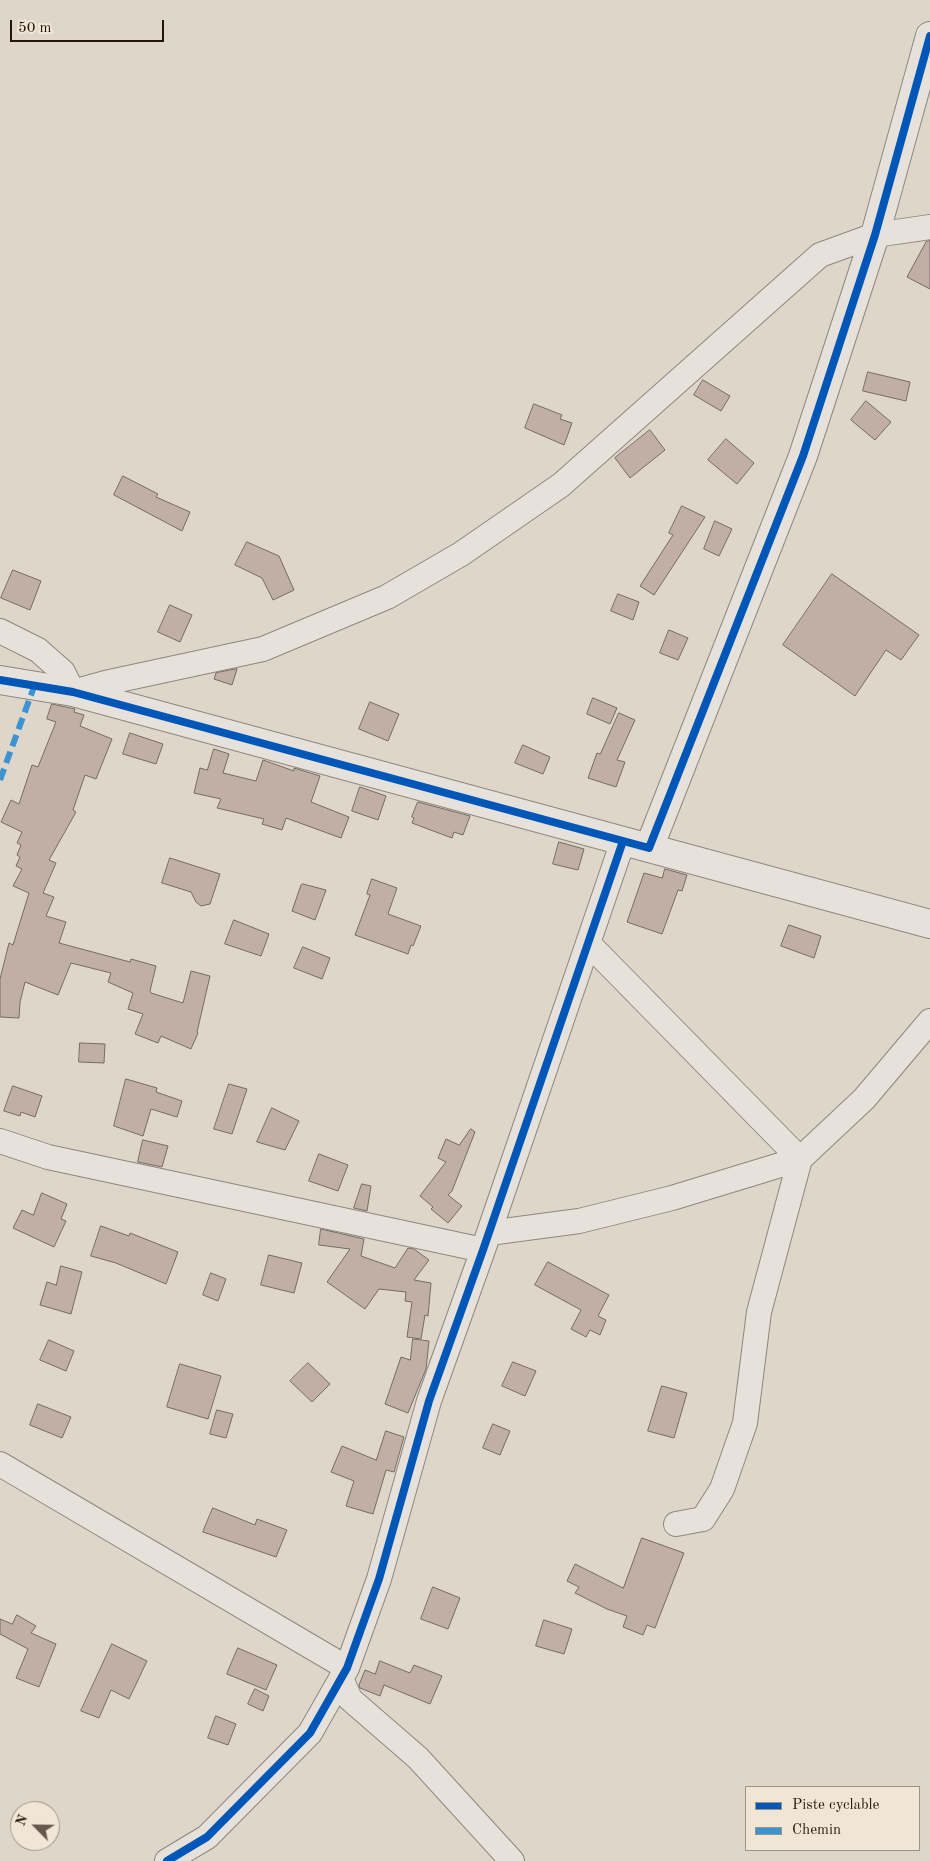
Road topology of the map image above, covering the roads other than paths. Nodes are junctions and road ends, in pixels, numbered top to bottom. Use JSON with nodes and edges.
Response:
{"nodes":[{"id":1,"x":930,"y":36,"type":"edge"},
{"id":2,"x":930,"y":227,"type":"edge"},
{"id":3,"x":876,"y":235,"type":"junction"},
{"id":4,"x":0,"y":631,"type":"edge"},
{"id":5,"x":0,"y":680,"type":"edge"},
{"id":6,"x":73,"y":692,"type":"junction"},
{"id":7,"x":622,"y":841,"type":"junction"},
{"id":8,"x":649,"y":848,"type":"junction"},
{"id":9,"x":930,"y":924,"type":"edge"},
{"id":10,"x":588,"y":943,"type":"junction"},
{"id":11,"x":930,"y":1021,"type":"edge"},
{"id":12,"x":0,"y":1141,"type":"edge"},
{"id":13,"x":800,"y":1159,"type":"junction"},
{"id":14,"x":486,"y":1241,"type":"junction"},
{"id":15,"x":0,"y":1464,"type":"edge"},
{"id":16,"x":676,"y":1524,"type":"dead end"},
{"id":17,"x":344,"y":1673,"type":"junction"},
{"id":18,"x":167,"y":1861,"type":"edge"},
{"id":19,"x":512,"y":1861,"type":"edge"}],
"edges":[{"from":1,"to":3,"type":"street"},
{"from":2,"to":3,"type":"street"},
{"from":3,"to":6,"type":"street"},
{"from":3,"to":8,"type":"street"},
{"from":4,"to":6,"type":"street"},
{"from":5,"to":6,"type":"street"},
{"from":6,"to":7,"type":"street"},
{"from":7,"to":8,"type":"street"},
{"from":7,"to":10,"type":"street"},
{"from":8,"to":9,"type":"street"},
{"from":10,"to":13,"type":"street"},
{"from":10,"to":14,"type":"street"},
{"from":11,"to":13,"type":"street"},
{"from":12,"to":14,"type":"street"},
{"from":13,"to":14,"type":"street"},
{"from":13,"to":16,"type":"street"},
{"from":14,"to":17,"type":"street"},
{"from":15,"to":17,"type":"street"},
{"from":17,"to":18,"type":"street"},
{"from":17,"to":19,"type":"street"}]}
